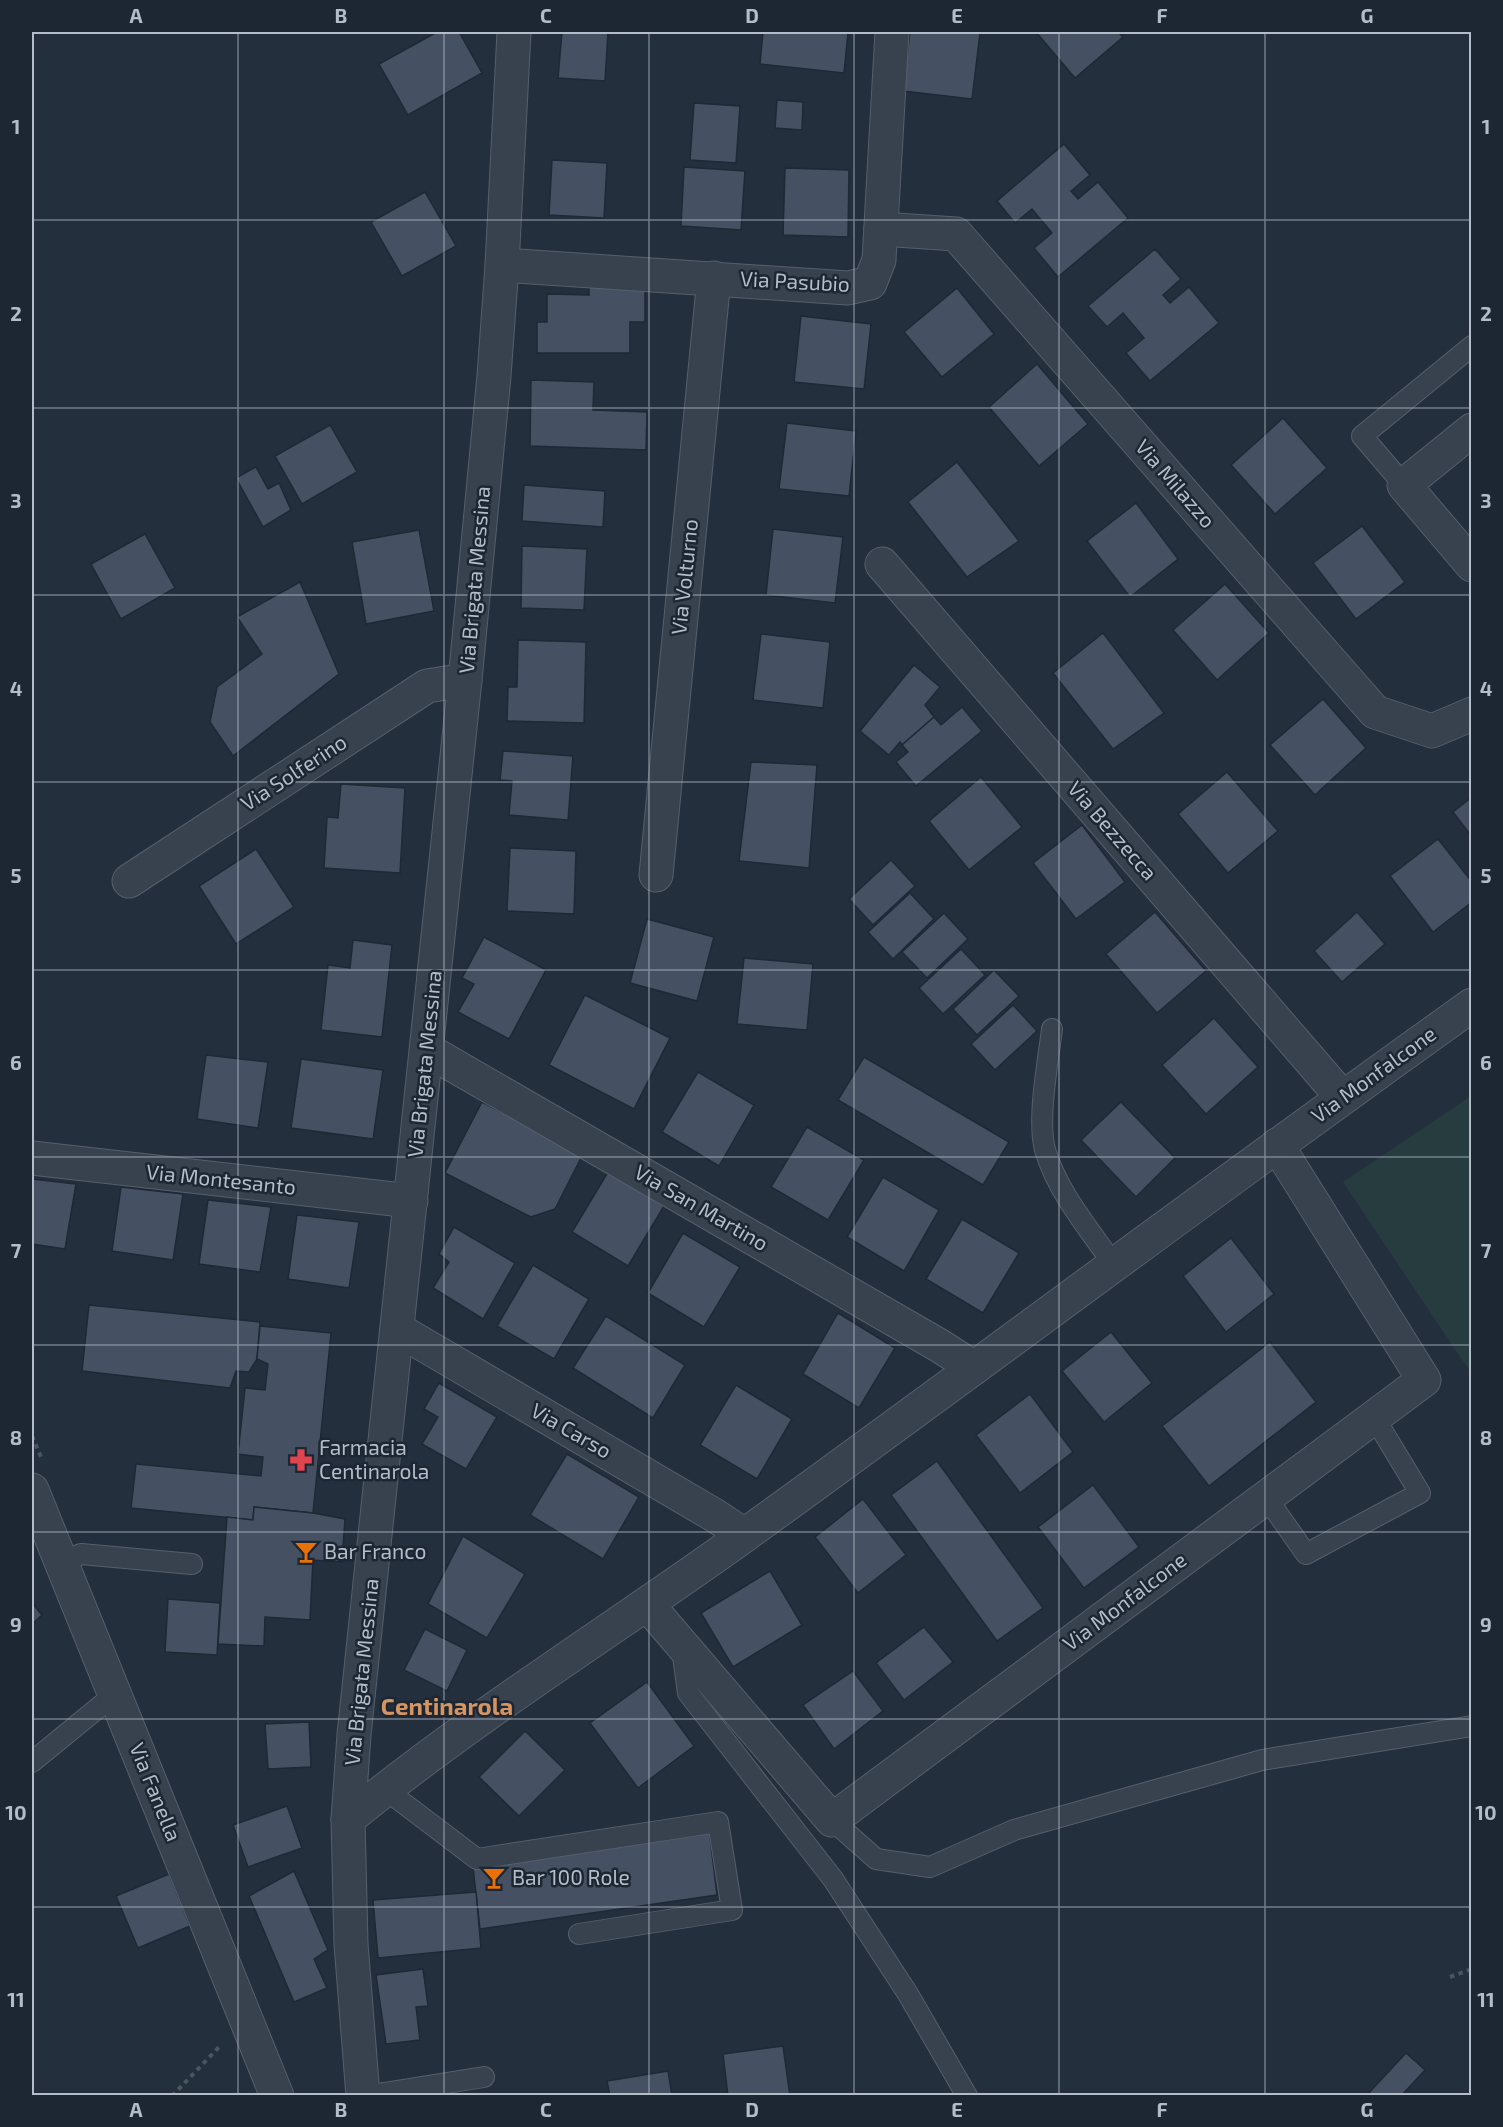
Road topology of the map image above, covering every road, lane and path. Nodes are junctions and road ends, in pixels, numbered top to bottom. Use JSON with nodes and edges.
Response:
{"nodes":[{"id":1,"x":514,"y":32,"type":"edge"},
{"id":2,"x":892,"y":32,"type":"edge"},
{"id":3,"x":881,"y":229,"type":"junction"},
{"id":4,"x":502,"y":265,"type":"junction"},
{"id":5,"x":714,"y":278,"type":"junction"},
{"id":6,"x":1472,"y":345,"type":"edge"},
{"id":7,"x":1472,"y":430,"type":"edge"},
{"id":8,"x":1404,"y":485,"type":"junction"},
{"id":9,"x":882,"y":564,"type":"dead end"},
{"id":10,"x":1472,"y":565,"type":"edge"},
{"id":11,"x":465,"y":680,"type":"junction"},
{"id":12,"x":1472,"y":714,"type":"edge"},
{"id":13,"x":656,"y":875,"type":"dead end"},
{"id":14,"x":129,"y":881,"type":"dead end"},
{"id":15,"x":1472,"y":1005,"type":"edge"},
{"id":16,"x":1052,"y":1029,"type":"dead end"},
{"id":17,"x":427,"y":1050,"type":"junction"},
{"id":18,"x":1342,"y":1097,"type":"junction"},
{"id":19,"x":1277,"y":1145,"type":"junction"},
{"id":20,"x":32,"y":1158,"type":"edge"},
{"id":21,"x":411,"y":1201,"type":"junction"},
{"id":22,"x":1114,"y":1264,"type":"junction"},
{"id":23,"x":397,"y":1329,"type":"junction"},
{"id":24,"x":974,"y":1368,"type":"junction"},
{"id":25,"x":1374,"y":1417,"type":"junction"},
{"id":26,"x":32,"y":1490,"type":"edge"},
{"id":27,"x":1266,"y":1497,"type":"junction"},
{"id":28,"x":744,"y":1535,"type":"junction"},
{"id":29,"x":62,"y":1562,"type":"junction"},
{"id":30,"x":192,"y":1564,"type":"dead end"},
{"id":31,"x":647,"y":1605,"type":"junction"},
{"id":32,"x":681,"y":1643,"type":"junction"},
{"id":33,"x":115,"y":1694,"type":"junction"},
{"id":34,"x":1472,"y":1726,"type":"edge"},
{"id":35,"x":32,"y":1762,"type":"edge"},
{"id":36,"x":386,"y":1790,"type":"junction"},
{"id":37,"x":348,"y":1819,"type":"junction"},
{"id":38,"x":832,"y":1820,"type":"junction"},
{"id":39,"x":579,"y":1934,"type":"dead end"},
{"id":40,"x":1472,"y":1969,"type":"edge"},
{"id":41,"x":1450,"y":1977,"type":"dead end"},
{"id":42,"x":251,"y":2031,"type":"junction"},
{"id":43,"x":484,"y":2077,"type":"dead end"},
{"id":44,"x":172,"y":2096,"type":"edge"},
{"id":45,"x":276,"y":2096,"type":"edge"},
{"id":46,"x":364,"y":2096,"type":"edge"},
{"id":47,"x":967,"y":2096,"type":"edge"}],
"edges":[{"from":1,"to":4,"type":"street","name":"Via Brigata Messina"},
{"from":2,"to":3,"type":"street","name":"Via Pasubio"},
{"from":3,"to":5,"type":"street","name":"Via Pasubio"},
{"from":3,"to":12,"type":"street","name":"Via Milazzo"},
{"from":4,"to":5,"type":"street","name":"Via Pasubio"},
{"from":4,"to":11,"type":"street","name":"Via Brigata Messina"},
{"from":5,"to":13,"type":"street","name":"Via Volturno"},
{"from":6,"to":8,"type":"lane"},
{"from":7,"to":8,"type":"street"},
{"from":8,"to":10,"type":"street"},
{"from":9,"to":18,"type":"street","name":"Via Bezzecca"},
{"from":11,"to":14,"type":"street","name":"Via Solferino"},
{"from":11,"to":17,"type":"street","name":"Via Brigata Messina"},
{"from":15,"to":18,"type":"street","name":"Via Monfalcone"},
{"from":16,"to":22,"type":"lane"},
{"from":17,"to":21,"type":"street","name":"Via Brigata Messina"},
{"from":17,"to":24,"type":"street","name":"Via San Martino"},
{"from":18,"to":19,"type":"street","name":"Via Monfalcone"},
{"from":19,"to":22,"type":"street","name":"Via Monfalcone"},
{"from":19,"to":25,"type":"street","name":"Via Monfalcone"},
{"from":20,"to":21,"type":"street","name":"Via Montesanto"},
{"from":21,"to":23,"type":"street","name":"Via Brigata Messina"},
{"from":22,"to":24,"type":"street","name":"Via Monfalcone"},
{"from":23,"to":28,"type":"street","name":"Via Carso"},
{"from":23,"to":37,"type":"street","name":"Via Brigata Messina"},
{"from":24,"to":28,"type":"street","name":"Via Monfalcone"},
{"from":25,"to":27,"type":"street","name":"Via Monfalcone"},
{"from":25,"to":27,"type":"lane"},
{"from":26,"to":29,"type":"street","name":"Via Fanella"},
{"from":27,"to":38,"type":"street","name":"Via Monfalcone"},
{"from":28,"to":31,"type":"street","name":"Via Monfalcone"},
{"from":29,"to":30,"type":"lane"},
{"from":29,"to":33,"type":"street","name":"Via Fanella"},
{"from":31,"to":32,"type":"street"},
{"from":31,"to":36,"type":"street","name":"Via Monfalcone"},
{"from":32,"to":38,"type":"street"},
{"from":32,"to":47,"type":"lane"},
{"from":33,"to":35,"type":"lane"},
{"from":33,"to":42,"type":"street","name":"Via Fanella"},
{"from":34,"to":38,"type":"lane"},
{"from":36,"to":37,"type":"street","name":"Via Monfalcone"},
{"from":36,"to":39,"type":"lane"},
{"from":37,"to":46,"type":"street","name":"Via Brigata Messina"},
{"from":40,"to":41,"type":"path"},
{"from":42,"to":44,"type":"path"},
{"from":42,"to":45,"type":"street","name":"Via Fanella"},
{"from":43,"to":46,"type":"lane"}]}
